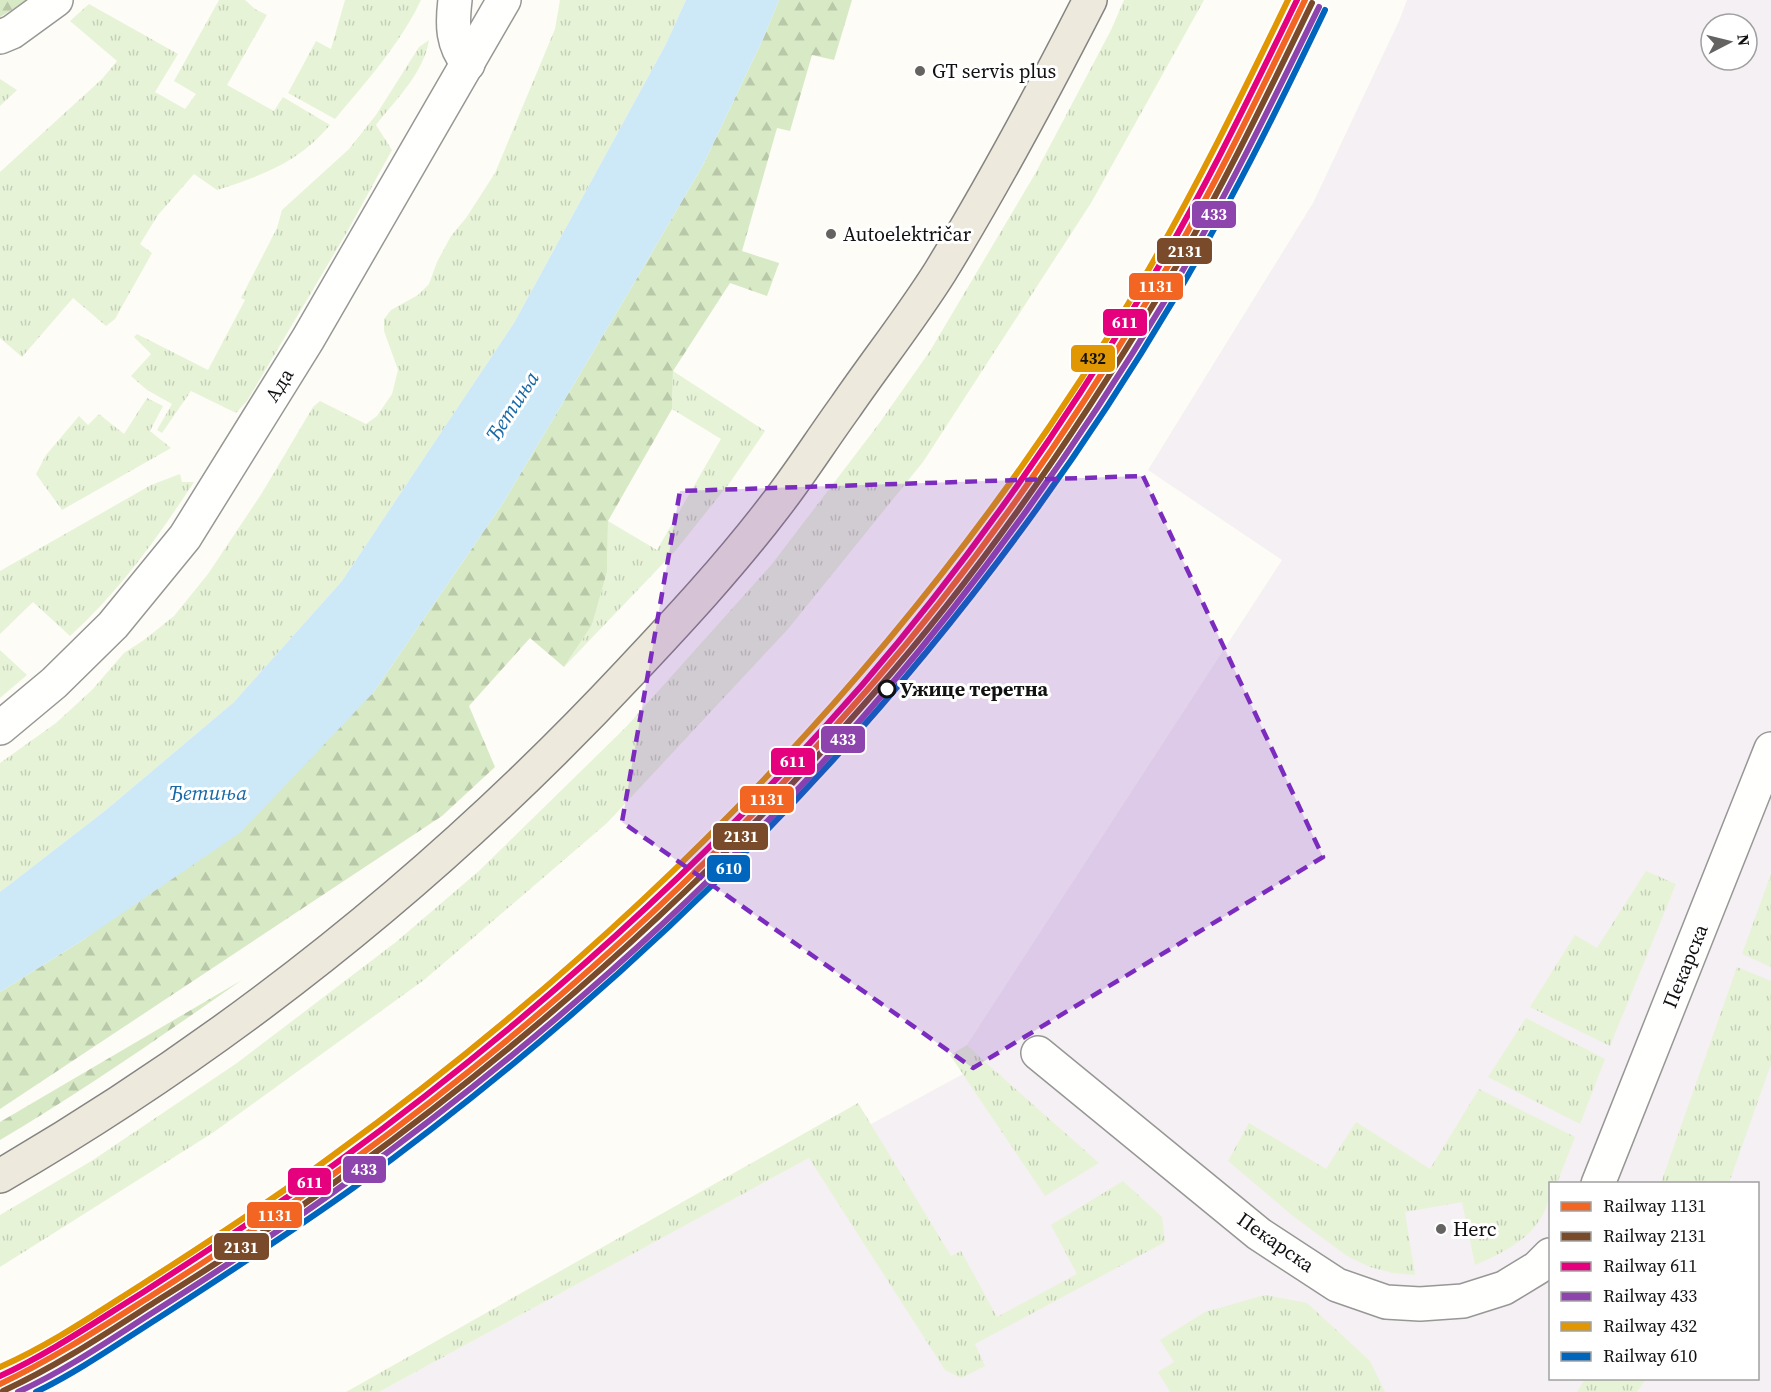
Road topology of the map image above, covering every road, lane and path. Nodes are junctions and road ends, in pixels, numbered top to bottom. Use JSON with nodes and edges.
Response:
{"nodes":[{"id":1,"x":56,"y":0,"type":"edge"},
{"id":2,"x":455,"y":0,"type":"edge"},
{"id":3,"x":504,"y":0,"type":"edge"},
{"id":4,"x":1090,"y":0,"type":"edge"},
{"id":5,"x":0,"y":38,"type":"edge"},
{"id":6,"x":468,"y":64,"type":"junction"},
{"id":7,"x":0,"y":728,"type":"edge"},
{"id":8,"x":1771,"y":749,"type":"edge"},
{"id":9,"x":1038,"y":1053,"type":"dead end"},
{"id":10,"x":0,"y":1176,"type":"edge"},
{"id":11,"x":1599,"y":1182,"type":"edge"},
{"id":12,"x":1549,"y":1258,"type":"edge"}],
"edges":[{"from":1,"to":5,"type":"street"},
{"from":2,"to":6,"type":"street"},
{"from":3,"to":6,"type":"street","name":"Ада"},
{"from":4,"to":10,"type":"main road"},
{"from":6,"to":7,"type":"street","name":"Ада"},
{"from":8,"to":11,"type":"street","name":"Пекарска"},
{"from":9,"to":12,"type":"street","name":"Пекарска"}]}
